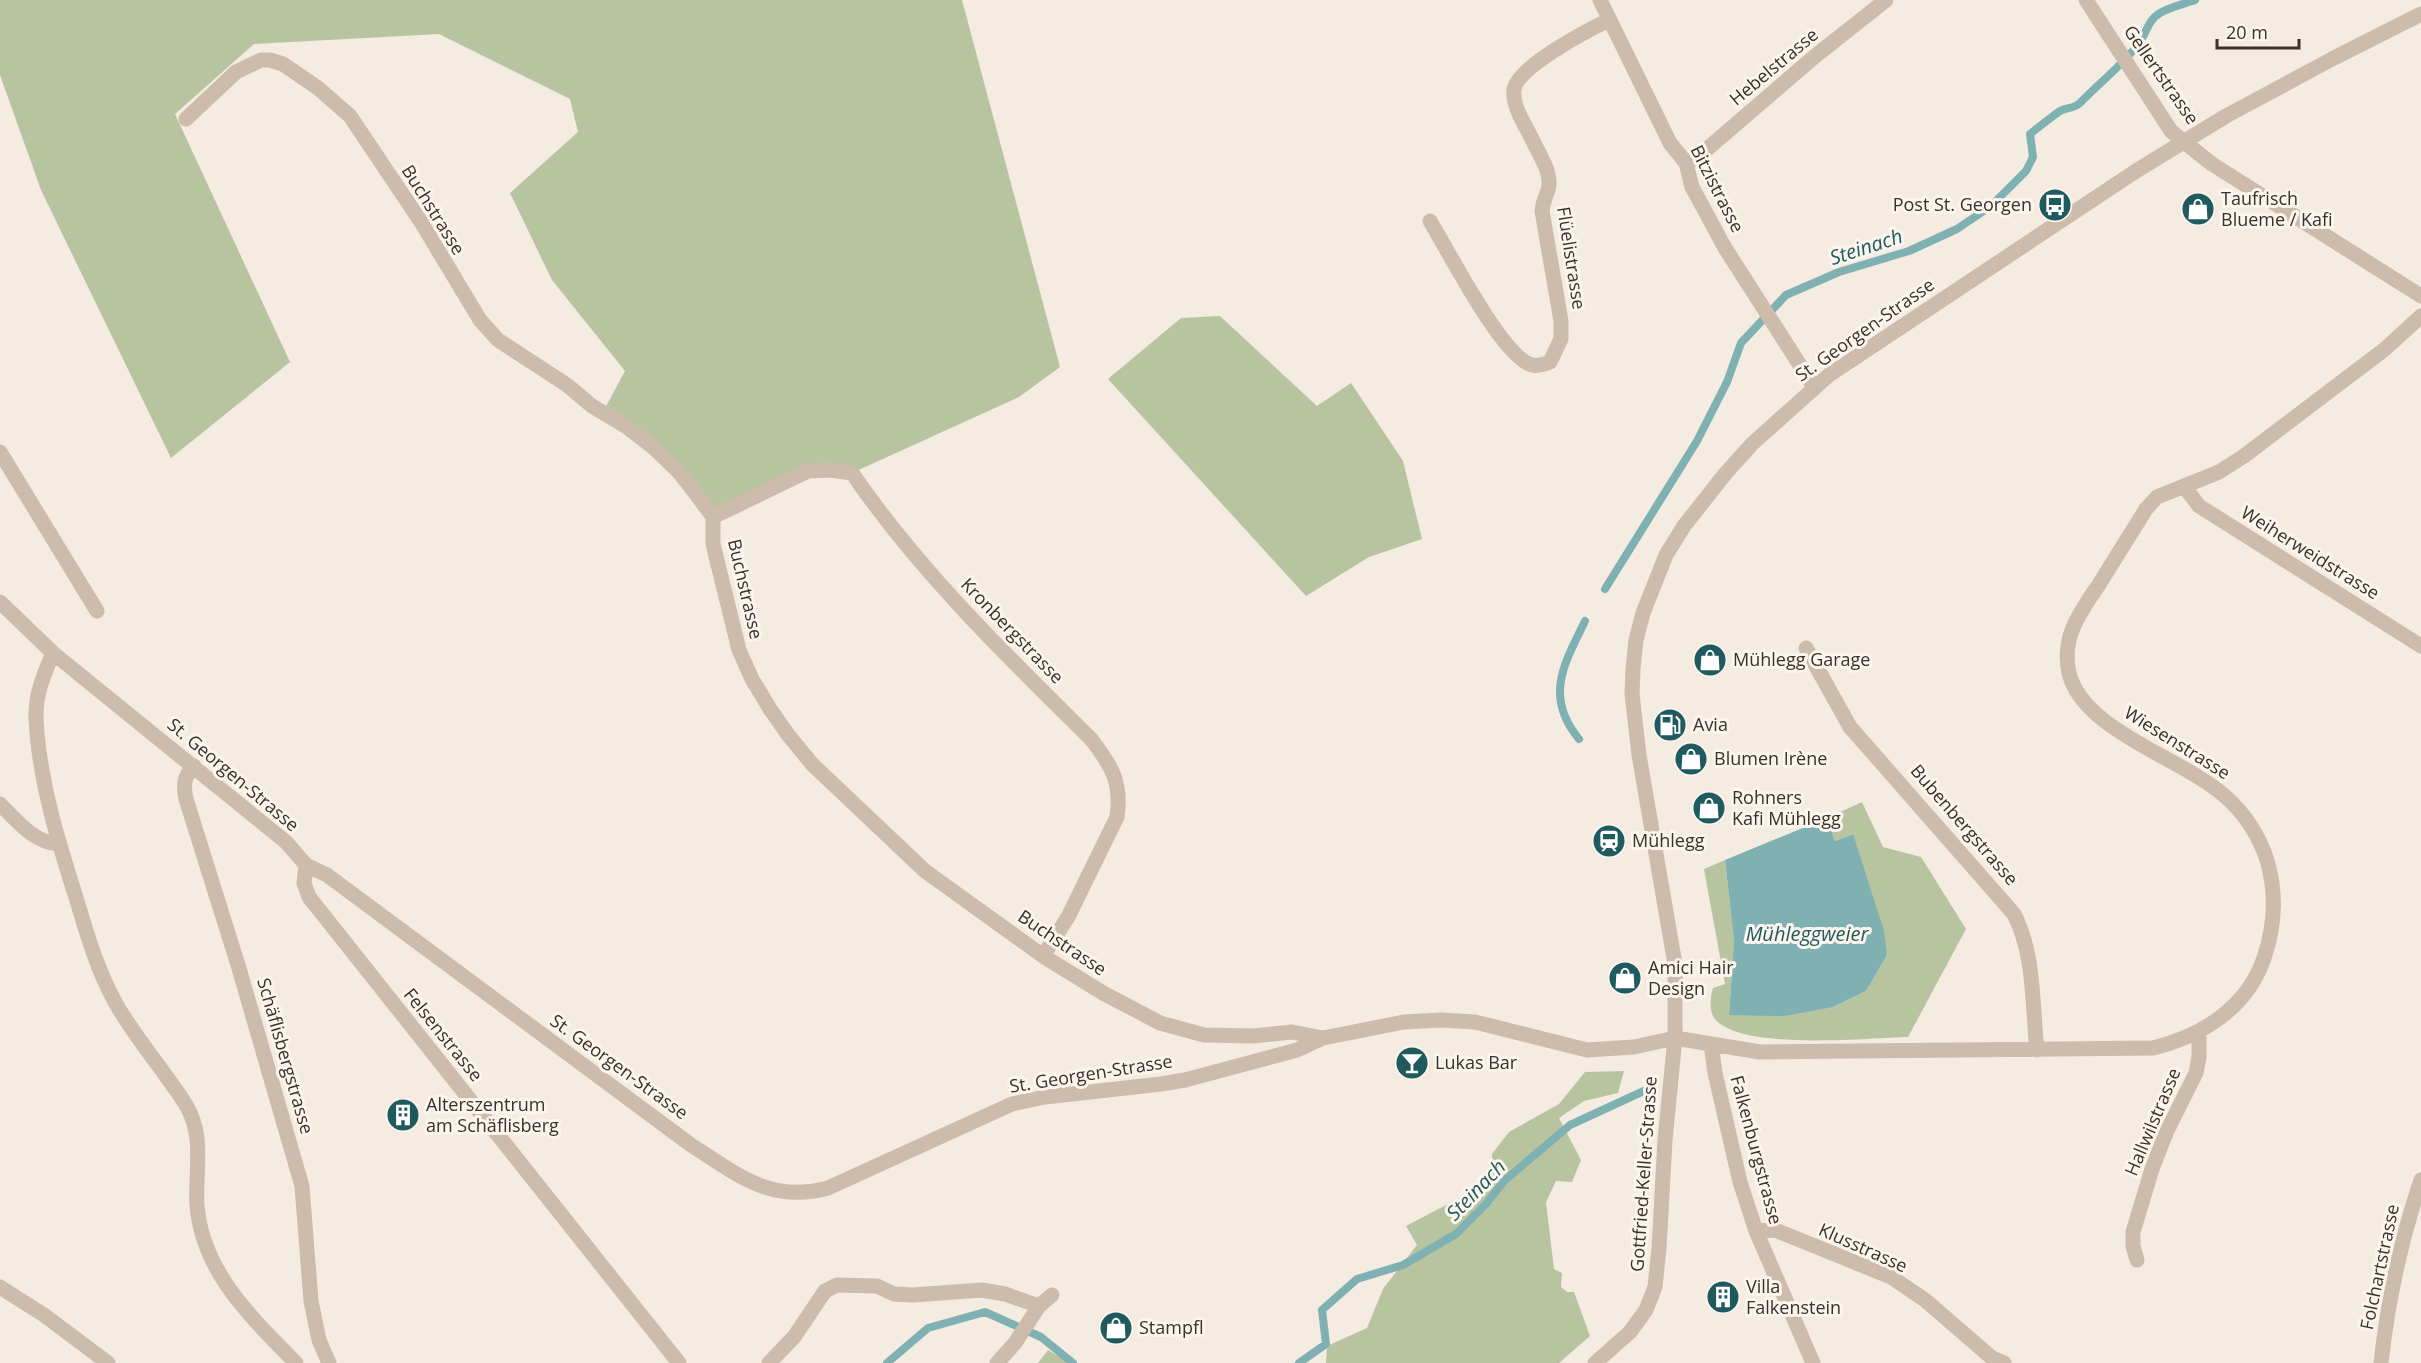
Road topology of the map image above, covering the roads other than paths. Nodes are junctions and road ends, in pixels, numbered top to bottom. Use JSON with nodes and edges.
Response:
{"nodes":[{"id":1,"x":1600,"y":0,"type":"edge"},
{"id":2,"x":1886,"y":0,"type":"edge"},
{"id":3,"x":2086,"y":0,"type":"edge"},
{"id":4,"x":2421,"y":14,"type":"edge"},
{"id":5,"x":1609,"y":20,"type":"junction"},
{"id":6,"x":186,"y":119,"type":"dead end"},
{"id":7,"x":2184,"y":142,"type":"junction"},
{"id":8,"x":1686,"y":163,"type":"junction"},
{"id":9,"x":1430,"y":221,"type":"dead end"},
{"id":10,"x":2421,"y":296,"type":"edge"},
{"id":11,"x":2421,"y":316,"type":"edge"},
{"id":12,"x":1814,"y":387,"type":"junction"},
{"id":13,"x":0,"y":452,"type":"edge"},
{"id":14,"x":2184,"y":486,"type":"junction"},
{"id":15,"x":713,"y":517,"type":"junction"},
{"id":16,"x":0,"y":602,"type":"edge"},
{"id":17,"x":97,"y":612,"type":"dead end"},
{"id":18,"x":2421,"y":646,"type":"edge"},
{"id":19,"x":1806,"y":648,"type":"dead end"},
{"id":20,"x":53,"y":653,"type":"junction"},
{"id":21,"x":194,"y":766,"type":"junction"},
{"id":22,"x":0,"y":804,"type":"edge"},
{"id":23,"x":59,"y":844,"type":"junction"},
{"id":24,"x":306,"y":865,"type":"junction"},
{"id":25,"x":1044,"y":956,"type":"junction"},
{"id":26,"x":2199,"y":1032,"type":"junction"},
{"id":27,"x":1323,"y":1038,"type":"junction"},
{"id":28,"x":1675,"y":1038,"type":"junction"},
{"id":29,"x":1711,"y":1044,"type":"junction"},
{"id":30,"x":2037,"y":1050,"type":"junction"},
{"id":31,"x":2421,"y":1180,"type":"edge"},
{"id":32,"x":1756,"y":1231,"type":"junction"},
{"id":33,"x":2138,"y":1260,"type":"dead end"},
{"id":34,"x":0,"y":1287,"type":"edge"},
{"id":35,"x":1052,"y":1295,"type":"dead end"},
{"id":36,"x":1039,"y":1306,"type":"junction"},
{"id":37,"x":108,"y":1363,"type":"edge"},
{"id":38,"x":296,"y":1363,"type":"edge"},
{"id":39,"x":329,"y":1363,"type":"edge"},
{"id":40,"x":679,"y":1363,"type":"edge"},
{"id":41,"x":769,"y":1363,"type":"edge"},
{"id":42,"x":997,"y":1363,"type":"edge"},
{"id":43,"x":1594,"y":1363,"type":"edge"},
{"id":44,"x":1814,"y":1363,"type":"edge"},
{"id":45,"x":2004,"y":1363,"type":"edge"},
{"id":46,"x":2381,"y":1363,"type":"edge"}],
"edges":[{"from":1,"to":5,"type":"street","name":"Bitzistrasse"},
{"from":2,"to":8,"type":"street","name":"Hebelstrasse"},
{"from":3,"to":7,"type":"street","name":"Gellertstrasse"},
{"from":4,"to":7,"type":"street","name":"St. Georgen-Strasse"},
{"from":5,"to":8,"type":"street","name":"Bitzistrasse"},
{"from":5,"to":9,"type":"street","name":"Flüelistrasse"},
{"from":6,"to":15,"type":"street","name":"Buchstrasse"},
{"from":7,"to":10,"type":"street","name":"Gellertstrasse"},
{"from":7,"to":12,"type":"street","name":"St. Georgen-Strasse"},
{"from":8,"to":12,"type":"street","name":"Bitzistrasse"},
{"from":11,"to":14,"type":"street","name":"Wiesenstrasse"},
{"from":12,"to":28,"type":"street","name":"St. Georgen-Strasse"},
{"from":13,"to":17,"type":"street"},
{"from":14,"to":18,"type":"street","name":"Weiherweidstrasse"},
{"from":14,"to":26,"type":"street","name":"Wiesenstrasse"},
{"from":15,"to":25,"type":"street","name":"Buchstrasse"},
{"from":15,"to":25,"type":"street","name":"Kronbergstrasse"},
{"from":16,"to":20,"type":"street","name":"St. Georgen-Strasse"},
{"from":19,"to":30,"type":"street","name":"Bubenbergstrasse"},
{"from":20,"to":21,"type":"street","name":"St. Georgen-Strasse"},
{"from":20,"to":23,"type":"street"},
{"from":21,"to":24,"type":"street","name":"St. Georgen-Strasse"},
{"from":21,"to":39,"type":"street","name":"Schäflisbergstrasse"},
{"from":22,"to":23,"type":"street"},
{"from":23,"to":38,"type":"street"},
{"from":24,"to":27,"type":"street","name":"St. Georgen-Strasse"},
{"from":24,"to":40,"type":"street","name":"Felsenstrasse"},
{"from":25,"to":27,"type":"street","name":"Buchstrasse"},
{"from":26,"to":30,"type":"street","name":"Wiesenstrasse"},
{"from":26,"to":33,"type":"street","name":"Hallwilstrasse"},
{"from":27,"to":28,"type":"street","name":"St. Georgen-Strasse"},
{"from":28,"to":29,"type":"street","name":"Wiesenstrasse"},
{"from":28,"to":43,"type":"street","name":"Gottfried-Keller-Strasse"},
{"from":29,"to":30,"type":"street","name":"Wiesenstrasse"},
{"from":29,"to":32,"type":"street","name":"Falkenburgstrasse"},
{"from":31,"to":46,"type":"street","name":"Folchartstrasse"},
{"from":32,"to":44,"type":"street","name":"Falkenburgstrasse"},
{"from":32,"to":45,"type":"street","name":"Klusstrasse"},
{"from":34,"to":37,"type":"street"},
{"from":35,"to":36,"type":"street"},
{"from":36,"to":41,"type":"street"},
{"from":36,"to":42,"type":"street"}]}
